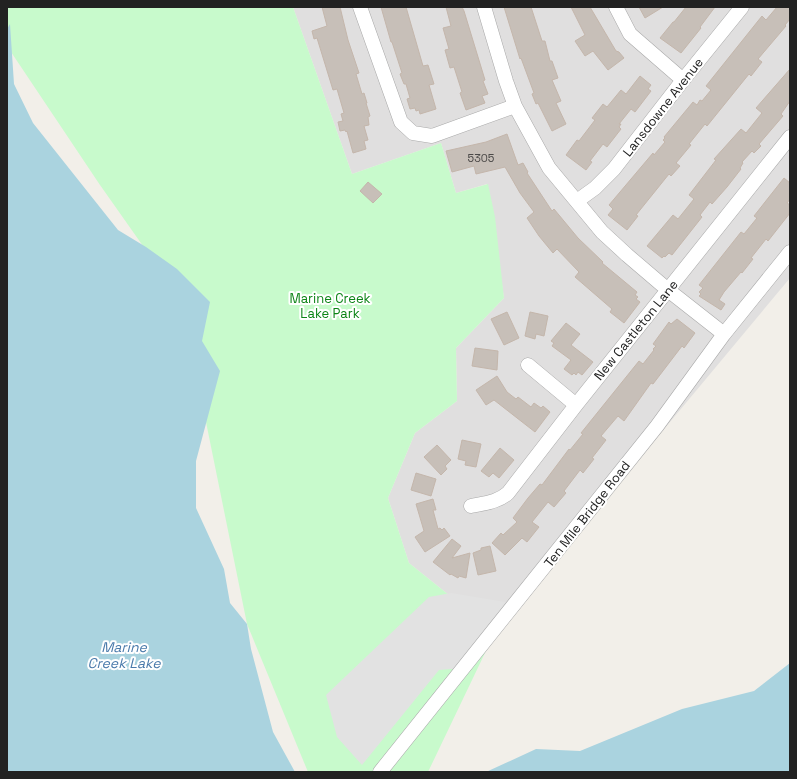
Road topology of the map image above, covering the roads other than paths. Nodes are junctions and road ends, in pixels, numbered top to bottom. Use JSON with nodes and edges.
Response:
{"nodes":[{"id":1,"x":360,"y":7,"type":"edge"},
{"id":2,"x":484,"y":7,"type":"edge"},
{"id":3,"x":616,"y":7,"type":"edge"},
{"id":4,"x":742,"y":7,"type":"edge"},
{"id":5,"x":683,"y":80,"type":"junction"},
{"id":6,"x":515,"y":106,"type":"junction"},
{"id":7,"x":790,"y":137,"type":"edge"},
{"id":8,"x":577,"y":201,"type":"junction"},
{"id":9,"x":790,"y":252,"type":"edge"},
{"id":10,"x":668,"y":290,"type":"junction"},
{"id":11,"x":724,"y":334,"type":"junction"},
{"id":12,"x":528,"y":365,"type":"dead end"},
{"id":13,"x":576,"y":405,"type":"junction"},
{"id":14,"x":471,"y":506,"type":"dead end"},
{"id":15,"x":380,"y":772,"type":"edge"}],
"edges":[{"from":1,"to":6,"type":"street"},
{"from":2,"to":6,"type":"street"},
{"from":3,"to":5,"type":"street"},
{"from":4,"to":5,"type":"street","name":"Lansdowne Avenue"},
{"from":5,"to":8,"type":"street","name":"Lansdowne Avenue"},
{"from":6,"to":8,"type":"street"},
{"from":7,"to":10,"type":"street","name":"New Castleton Lane"},
{"from":8,"to":10,"type":"street"},
{"from":9,"to":11,"type":"street","name":"Ten Mile Bridge Road"},
{"from":10,"to":11,"type":"street"},
{"from":10,"to":13,"type":"street","name":"New Castleton Lane"},
{"from":11,"to":15,"type":"street","name":"Ten Mile Bridge Road"},
{"from":12,"to":13,"type":"street"},
{"from":13,"to":14,"type":"street","name":"New Castleton Lane"}]}
